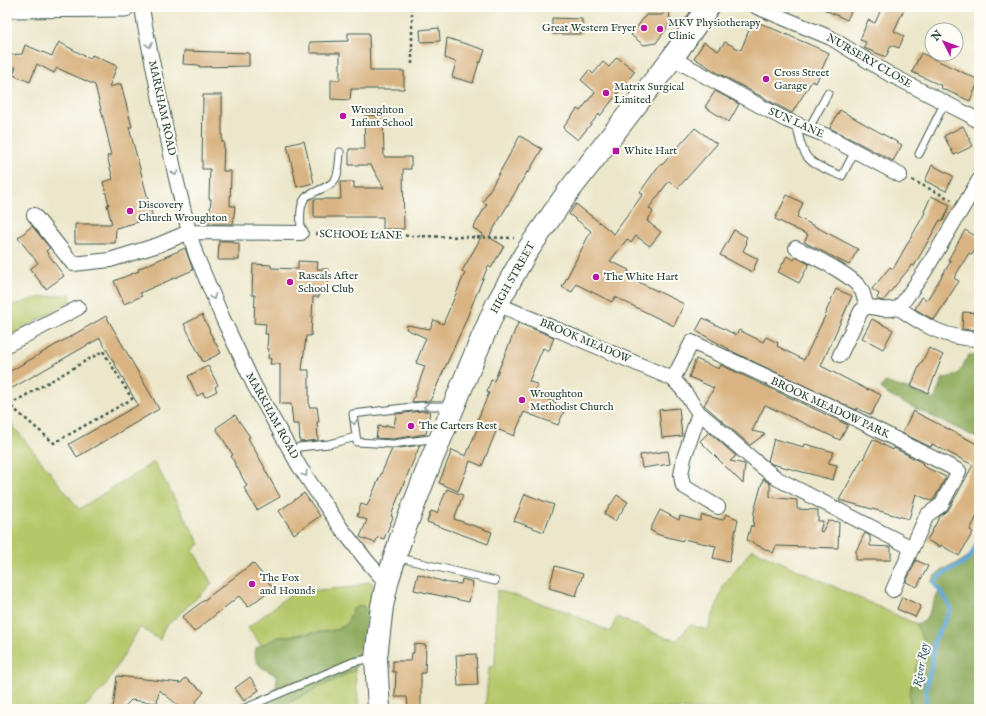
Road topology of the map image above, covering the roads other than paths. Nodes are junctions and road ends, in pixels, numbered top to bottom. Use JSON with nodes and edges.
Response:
{"nodes":[{"id":1,"x":125,"y":7,"type":"edge"},
{"id":2,"x":142,"y":7,"type":"edge"},
{"id":3,"x":757,"y":7,"type":"edge"},
{"id":4,"x":7,"y":8,"type":"edge"},
{"id":5,"x":704,"y":8,"type":"edge"},
{"id":6,"x":672,"y":58,"type":"junction"},
{"id":7,"x":828,"y":93,"type":"dead end"},
{"id":8,"x":946,"y":102,"type":"junction"},
{"id":9,"x":979,"y":122,"type":"edge"},
{"id":10,"x":802,"y":126,"type":"junction"},
{"id":11,"x":856,"y":151,"type":"junction"},
{"id":12,"x":340,"y":152,"type":"dead end"},
{"id":13,"x":918,"y":154,"type":"dead end"},
{"id":14,"x":900,"y":175,"type":"road end"},
{"id":15,"x":979,"y":180,"type":"edge"},
{"id":16,"x":34,"y":215,"type":"dead end"},
{"id":17,"x":189,"y":232,"type":"junction"},
{"id":18,"x":300,"y":233,"type":"joint"},
{"id":19,"x":796,"y":248,"type":"dead end"},
{"id":20,"x":497,"y":304,"type":"junction"},
{"id":21,"x":866,"y":307,"type":"junction"},
{"id":22,"x":78,"y":308,"type":"dead end"},
{"id":23,"x":899,"y":308,"type":"junction"},
{"id":24,"x":979,"y":339,"type":"edge"},
{"id":25,"x":7,"y":345,"type":"edge"},
{"id":26,"x":840,"y":355,"type":"dead end"},
{"id":27,"x":673,"y":379,"type":"junction"},
{"id":28,"x":454,"y":406,"type":"junction"},
{"id":29,"x":699,"y":413,"type":"junction"},
{"id":30,"x":356,"y":437,"type":"junction"},
{"id":31,"x":441,"y":438,"type":"junction"},
{"id":32,"x":291,"y":452,"type":"junction"},
{"id":33,"x":718,"y":507,"type":"dead end"},
{"id":34,"x":912,"y":548,"type":"junction"},
{"id":35,"x":394,"y":557,"type":"junction"},
{"id":36,"x":495,"y":581,"type":"dead end"},
{"id":37,"x":387,"y":583,"type":"junction"},
{"id":38,"x":893,"y":590,"type":"dead end"},
{"id":39,"x":376,"y":658,"type":"junction"},
{"id":40,"x":243,"y":709,"type":"edge"},
{"id":41,"x":379,"y":709,"type":"edge"}],
"edges":[{"from":1,"to":4,"type":"main road"},
{"from":2,"to":17,"type":"street","name":"MARKHAM ROAD","one_way":true},
{"from":3,"to":8,"type":"street","name":"NURSERY CLOSE"},
{"from":5,"to":6,"type":"main road","name":"HIGH STREET"},
{"from":6,"to":10,"type":"street","name":"SUN LANE"},
{"from":6,"to":20,"type":"main road","name":"HIGH STREET"},
{"from":7,"to":10,"type":"lane"},
{"from":8,"to":9,"type":"street","name":"NURSERY CLOSE"},
{"from":8,"to":13,"type":"lane"},
{"from":10,"to":11,"type":"street","name":"SUN LANE"},
{"from":10,"to":11,"type":"lane"},
{"from":11,"to":14,"type":"street","name":"SUN LANE"},
{"from":12,"to":18,"type":"lane"},
{"from":15,"to":23,"type":"street"},
{"from":16,"to":17,"type":"street"},
{"from":17,"to":18,"type":"street"},
{"from":17,"to":32,"type":"street","name":"MARKHAM ROAD","one_way":true},
{"from":19,"to":21,"type":"street"},
{"from":20,"to":27,"type":"street","name":"BROOK MEADOW"},
{"from":20,"to":28,"type":"main road","name":"HIGH STREET"},
{"from":21,"to":23,"type":"street"},
{"from":21,"to":26,"type":"street"},
{"from":22,"to":25,"type":"street"},
{"from":23,"to":24,"type":"street"},
{"from":27,"to":29,"type":"street"},
{"from":27,"to":34,"type":"street","name":"BROOK MEADOW PARK"},
{"from":28,"to":30,"type":"lane","one_way":true},
{"from":28,"to":31,"type":"main road","name":"HIGH STREET"},
{"from":29,"to":33,"type":"street"},
{"from":29,"to":34,"type":"street"},
{"from":30,"to":31,"type":"lane"},
{"from":30,"to":32,"type":"lane"},
{"from":31,"to":35,"type":"main road","name":"HIGH STREET"},
{"from":32,"to":37,"type":"street","name":"MARKHAM ROAD","one_way":true},
{"from":34,"to":38,"type":"street","name":"BROOK MEADOW PARK"},
{"from":35,"to":36,"type":"lane"},
{"from":35,"to":37,"type":"main road","name":"HIGH STREET"},
{"from":37,"to":39,"type":"main road","name":"HIGH STREET"},
{"from":39,"to":40,"type":"lane"},
{"from":39,"to":41,"type":"main road","name":"HIGH STREET"}]}
